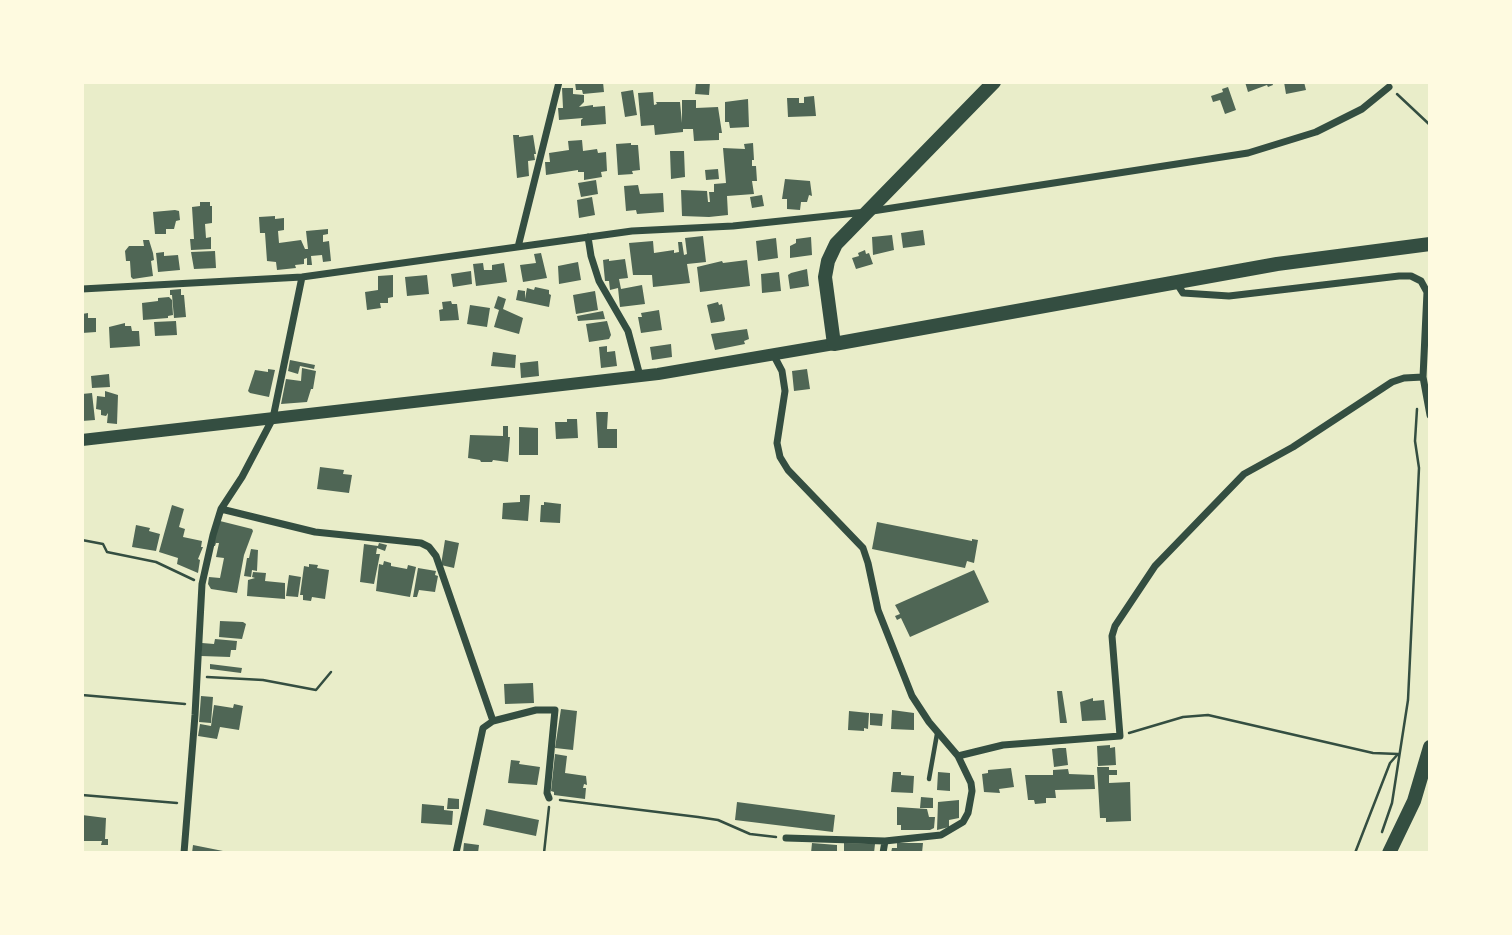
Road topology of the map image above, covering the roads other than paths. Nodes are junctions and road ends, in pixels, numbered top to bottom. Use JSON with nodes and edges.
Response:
{"nodes":[{"id":1,"x":559,"y":82,"type":"edge"},
{"id":2,"x":994,"y":82,"type":"edge"},
{"id":3,"x":1389,"y":87,"type":"road end"},
{"id":4,"x":866,"y":212,"type":"junction"},
{"id":5,"x":589,"y":237,"type":"junction"},
{"id":6,"x":1430,"y":244,"type":"edge"},
{"id":7,"x":518,"y":247,"type":"junction"},
{"id":8,"x":302,"y":277,"type":"junction"},
{"id":9,"x":1176,"y":282,"type":"junction"},
{"id":10,"x":82,"y":289,"type":"edge"},
{"id":11,"x":834,"y":345,"type":"junction"},
{"id":12,"x":773,"y":354,"type":"junction"},
{"id":13,"x":640,"y":376,"type":"junction"},
{"id":14,"x":1423,"y":377,"type":"junction"},
{"id":15,"x":1430,"y":415,"type":"edge"},
{"id":16,"x":273,"y":418,"type":"junction"},
{"id":17,"x":82,"y":440,"type":"edge"},
{"id":18,"x":221,"y":509,"type":"junction"},
{"id":19,"x":493,"y":721,"type":"junction"},
{"id":20,"x":937,"y":734,"type":"junction"},
{"id":21,"x":1430,"y":747,"type":"edge"},
{"id":22,"x":958,"y":756,"type":"junction"},
{"id":23,"x":929,"y":779,"type":"dead end"},
{"id":24,"x":549,"y":798,"type":"road end"},
{"id":25,"x":786,"y":838,"type":"road end"},
{"id":26,"x":885,"y":841,"type":"junction"},
{"id":27,"x":1387,"y":847,"type":"edge"},
{"id":28,"x":184,"y":853,"type":"edge"},
{"id":29,"x":456,"y":853,"type":"edge"},
{"id":30,"x":883,"y":853,"type":"edge"}],
"edges":[{"from":1,"to":7,"type":"street"},
{"from":2,"to":4,"type":"main road"},
{"from":3,"to":4,"type":"street"},
{"from":4,"to":5,"type":"street"},
{"from":4,"to":11,"type":"main road"},
{"from":5,"to":7,"type":"street"},
{"from":5,"to":13,"type":"street"},
{"from":6,"to":9,"type":"main road"},
{"from":7,"to":8,"type":"street"},
{"from":8,"to":10,"type":"street"},
{"from":8,"to":16,"type":"street"},
{"from":9,"to":11,"type":"main road"},
{"from":9,"to":14,"type":"street"},
{"from":11,"to":12,"type":"main road"},
{"from":12,"to":13,"type":"main road"},
{"from":12,"to":20,"type":"street"},
{"from":13,"to":16,"type":"main road"},
{"from":14,"to":15,"type":"street"},
{"from":14,"to":22,"type":"street"},
{"from":16,"to":17,"type":"main road"},
{"from":16,"to":18,"type":"street"},
{"from":18,"to":19,"type":"street"},
{"from":18,"to":28,"type":"street"},
{"from":19,"to":24,"type":"street"},
{"from":19,"to":29,"type":"street"},
{"from":20,"to":22,"type":"street"},
{"from":20,"to":23,"type":"lane"},
{"from":21,"to":27,"type":"main road"},
{"from":22,"to":26,"type":"street"},
{"from":25,"to":26,"type":"street"},
{"from":26,"to":30,"type":"street"}]}
